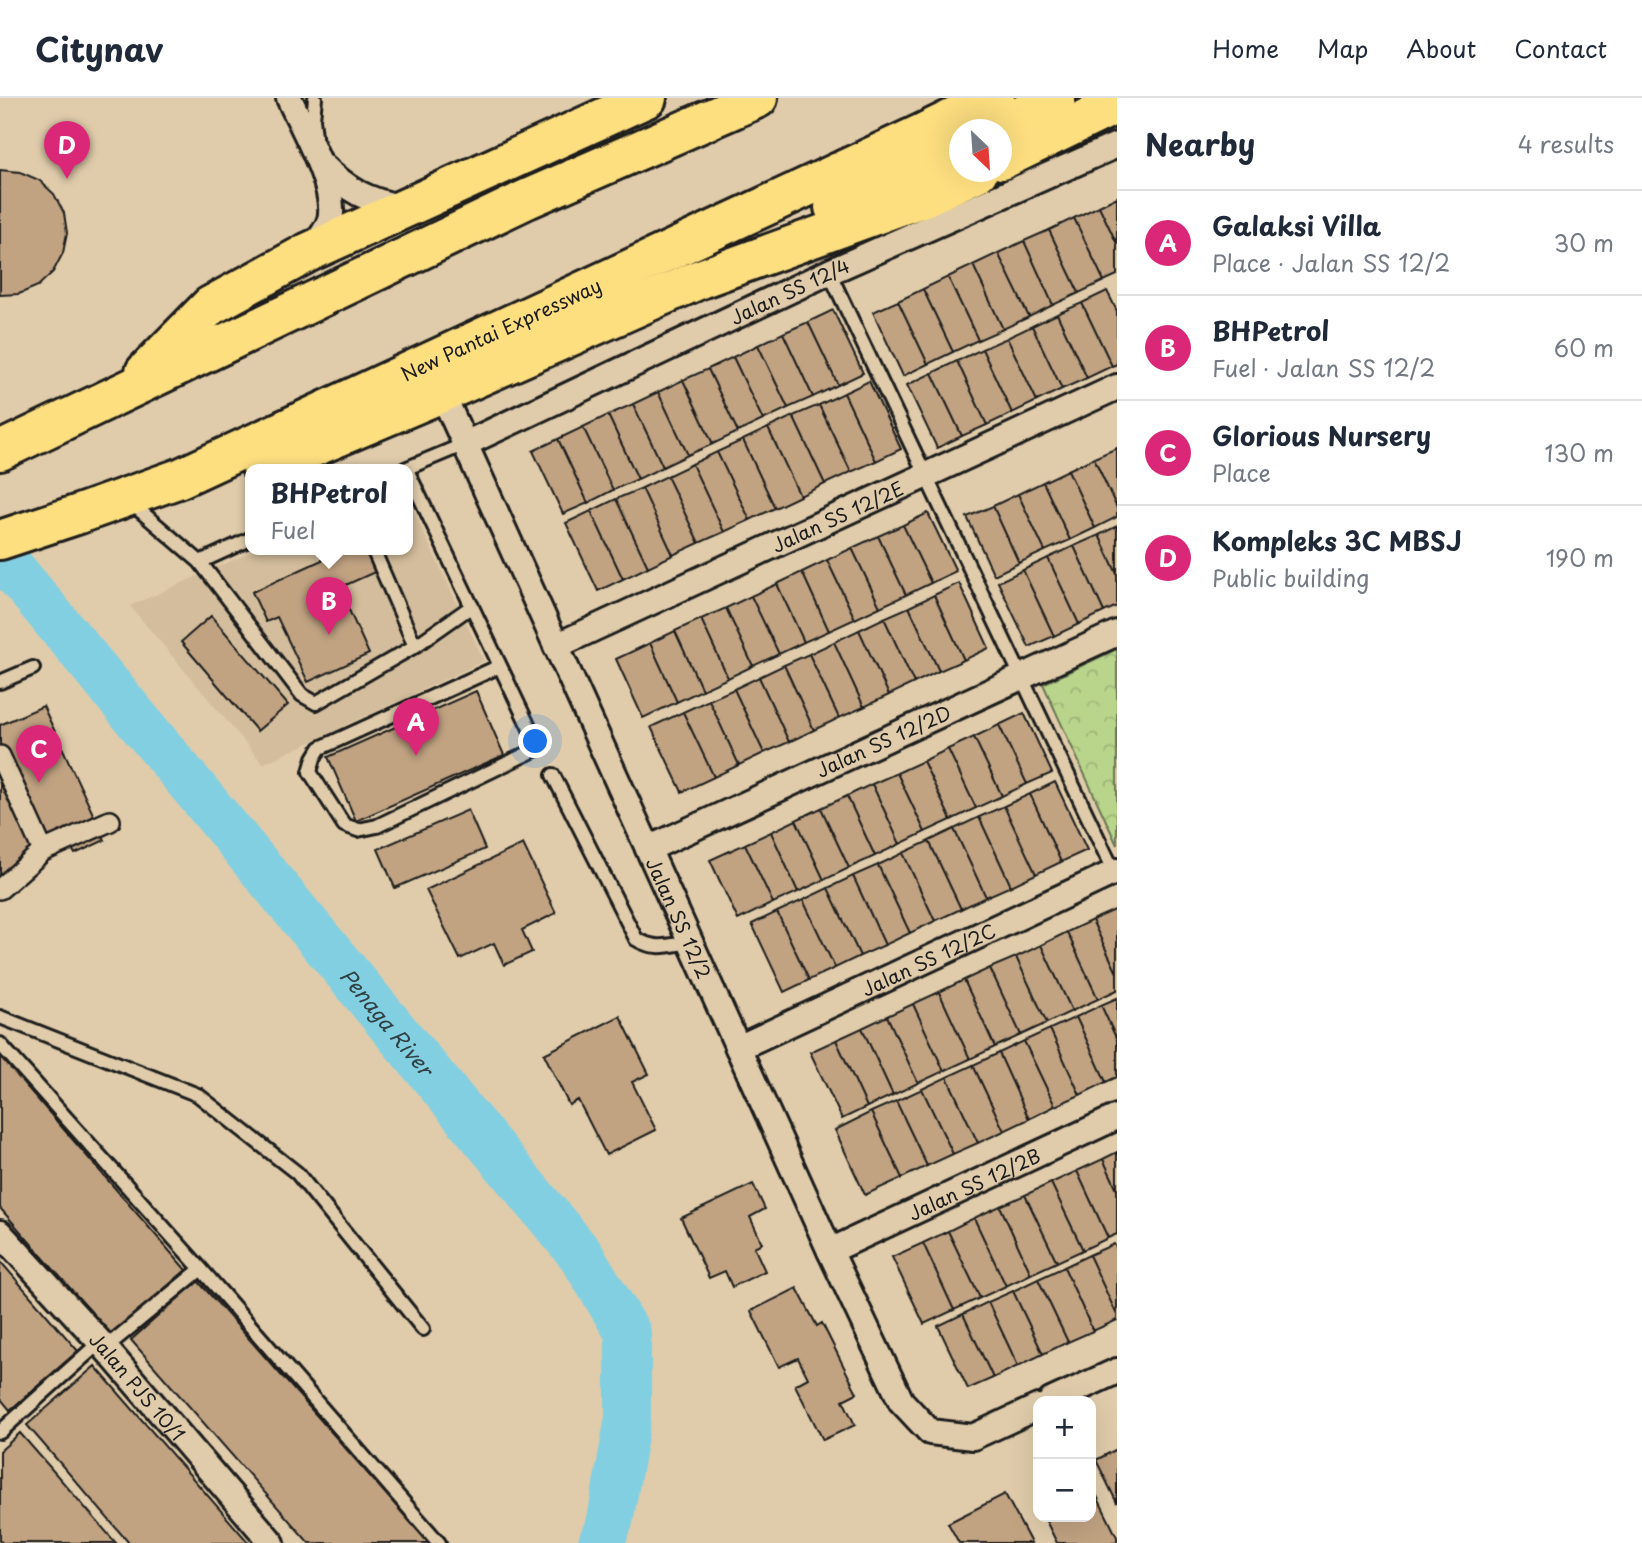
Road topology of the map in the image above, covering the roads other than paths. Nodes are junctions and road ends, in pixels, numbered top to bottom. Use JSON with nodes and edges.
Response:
{"nodes":[{"id":1,"x":289,"y":98,"type":"edge"},
{"id":2,"x":315,"y":98,"type":"edge"},
{"id":3,"x":647,"y":98,"type":"edge"},
{"id":4,"x":758,"y":98,"type":"edge"},
{"id":5,"x":995,"y":98,"type":"edge"},
{"id":6,"x":1056,"y":98,"type":"edge"},
{"id":7,"x":1117,"y":104,"type":"edge"},
{"id":8,"x":1012,"y":121,"type":"edge"},
{"id":9,"x":1117,"y":145,"type":"edge"},
{"id":10,"x":949,"y":152,"type":"edge"},
{"id":11,"x":1012,"y":155,"type":"edge"},
{"id":12,"x":318,"y":161,"type":"junction"},
{"id":13,"x":956,"y":182,"type":"edge"},
{"id":14,"x":404,"y":208,"type":"junction"},
{"id":15,"x":309,"y":252,"type":"junction"},
{"id":16,"x":829,"y":272,"type":"junction"},
{"id":17,"x":699,"y":279,"type":"junction"},
{"id":18,"x":1117,"y":387,"type":"edge"},
{"id":19,"x":127,"y":391,"type":"junction"},
{"id":20,"x":442,"y":393,"type":"junction"},
{"id":21,"x":15,"y":444,"type":"edge"},
{"id":22,"x":465,"y":444,"type":"junction"},
{"id":23,"x":274,"y":464,"type":"edge"},
{"id":24,"x":413,"y":467,"type":"edge"},
{"id":25,"x":245,"y":474,"type":"edge"},
{"id":26,"x":926,"y":475,"type":"junction"},
{"id":27,"x":180,"y":478,"type":"junction"},
{"id":28,"x":413,"y":484,"type":"edge"},
{"id":29,"x":125,"y":497,"type":"junction"},
{"id":30,"x":0,"y":540,"type":"edge"},
{"id":31,"x":245,"y":541,"type":"edge"},
{"id":32,"x":376,"y":555,"type":"edge"},
{"id":33,"x":200,"y":562,"type":"junction"},
{"id":34,"x":472,"y":606,"type":"junction"},
{"id":35,"x":1117,"y":633,"type":"edge"},
{"id":36,"x":415,"y":646,"type":"junction"},
{"id":37,"x":556,"y":646,"type":"junction"},
{"id":38,"x":500,"y":666,"type":"junction"},
{"id":39,"x":33,"y":668,"type":"dead end"},
{"id":40,"x":1022,"y":677,"type":"junction"},
{"id":41,"x":0,"y":682,"type":"edge"},
{"id":42,"x":0,"y":756,"type":"edge"},
{"id":43,"x":553,"y":775,"type":"dead end"},
{"id":44,"x":110,"y":821,"type":"dead end"},
{"id":45,"x":648,"y":849,"type":"junction"},
{"id":46,"x":43,"y":852,"type":"junction"},
{"id":47,"x":1116,"y":874,"type":"edge"},
{"id":48,"x":0,"y":889,"type":"edge"},
{"id":49,"x":690,"y":942,"type":"junction"},
{"id":50,"x":0,"y":1017,"type":"edge"},
{"id":51,"x":0,"y":1044,"type":"edge"},
{"id":52,"x":738,"y":1048,"type":"junction"},
{"id":53,"x":1117,"y":1117,"type":"edge"},
{"id":54,"x":0,"y":1233,"type":"edge"},
{"id":55,"x":830,"y":1251,"type":"junction"},
{"id":56,"x":201,"y":1269,"type":"junction"},
{"id":57,"x":423,"y":1329,"type":"dead end"},
{"id":58,"x":102,"y":1345,"type":"junction"},
{"id":59,"x":1117,"y":1371,"type":"edge"},
{"id":60,"x":1062,"y":1396,"type":"edge"},
{"id":61,"x":1033,"y":1409,"type":"edge"},
{"id":62,"x":0,"y":1432,"type":"edge"},
{"id":63,"x":272,"y":1543,"type":"edge"},
{"id":64,"x":439,"y":1543,"type":"edge"}],
"edges":[{"from":1,"to":12,"type":"street"},
{"from":2,"to":12,"type":"lane"},
{"from":3,"to":14,"type":"highway"},
{"from":4,"to":19,"type":"highway"},
{"from":5,"to":27,"type":"highway","name":"New Pantai Expressway"},
{"from":6,"to":8,"type":"highway"},
{"from":7,"to":11,"type":"highway"},
{"from":9,"to":16,"type":"street","name":"Jalan SS 12/4"},
{"from":10,"to":17,"type":"highway"},
{"from":12,"to":14,"type":"street"},
{"from":12,"to":15,"type":"street"},
{"from":13,"to":17,"type":"highway"},
{"from":14,"to":15,"type":"highway"},
{"from":15,"to":19,"type":"highway"},
{"from":16,"to":22,"type":"street","name":"Jalan SS 12/4"},
{"from":16,"to":26,"type":"lane"},
{"from":17,"to":20,"type":"highway"},
{"from":18,"to":26,"type":"street","name":"Jalan SS 12/2E"},
{"from":19,"to":21,"type":"highway"},
{"from":20,"to":22,"type":"street","name":"Jalan SS 12/2"},
{"from":20,"to":23,"type":"highway"},
{"from":22,"to":24,"type":"lane"},
{"from":22,"to":37,"type":"street","name":"Jalan SS 12/2"},
{"from":25,"to":27,"type":"highway"},
{"from":26,"to":37,"type":"street","name":"Jalan SS 12/2E"},
{"from":26,"to":40,"type":"lane"},
{"from":27,"to":29,"type":"highway","name":"New Pantai Expressway"},
{"from":28,"to":34,"type":"lane"},
{"from":29,"to":30,"type":"highway","name":"New Pantai Expressway"},
{"from":29,"to":33,"type":"lane"},
{"from":31,"to":33,"type":"lane"},
{"from":32,"to":36,"type":"lane"},
{"from":33,"to":36,"type":"lane"},
{"from":34,"to":36,"type":"lane"},
{"from":34,"to":38,"type":"lane"},
{"from":35,"to":40,"type":"street","name":"Jalan SS 12/2D"},
{"from":37,"to":45,"type":"street","name":"Jalan SS 12/2"},
{"from":38,"to":38,"type":"lane"},
{"from":39,"to":41,"type":"lane"},
{"from":40,"to":45,"type":"street","name":"Jalan SS 12/2D"},
{"from":40,"to":47,"type":"lane"},
{"from":42,"to":46,"type":"street"},
{"from":43,"to":49,"type":"lane"},
{"from":44,"to":46,"type":"street"},
{"from":45,"to":49,"type":"street","name":"Jalan SS 12/2"},
{"from":46,"to":48,"type":"street"},
{"from":47,"to":52,"type":"street","name":"Jalan SS 12/2C"},
{"from":49,"to":52,"type":"street","name":"Jalan SS 12/2"},
{"from":50,"to":57,"type":"lane"},
{"from":51,"to":56,"type":"lane"},
{"from":52,"to":55,"type":"street","name":"Jalan SS 12/2"},
{"from":53,"to":55,"type":"street","name":"Jalan SS 12/2B"},
{"from":54,"to":58,"type":"street","name":"Jalan PJS 10/1"},
{"from":55,"to":61,"type":"street","name":"Jalan SS 12/2"},
{"from":56,"to":58,"type":"lane"},
{"from":56,"to":64,"type":"lane"},
{"from":58,"to":62,"type":"lane"},
{"from":58,"to":63,"type":"street","name":"Jalan PJS 10/1"},
{"from":59,"to":60,"type":"street"}]}
